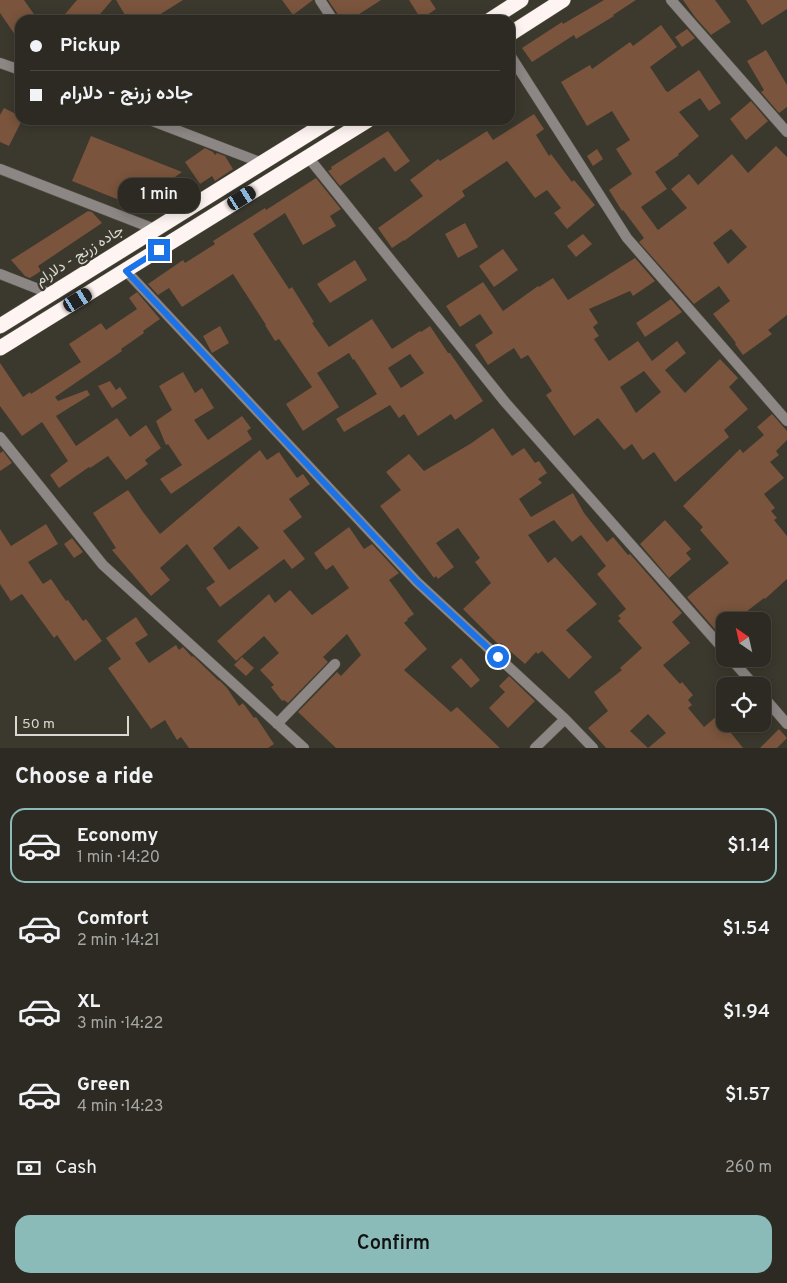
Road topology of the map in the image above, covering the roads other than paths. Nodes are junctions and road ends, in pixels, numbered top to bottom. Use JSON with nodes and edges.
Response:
{"nodes":[{"id":1,"x":320,"y":0,"type":"edge"},
{"id":2,"x":521,"y":0,"type":"edge"},
{"id":3,"x":563,"y":0,"type":"edge"},
{"id":4,"x":671,"y":0,"type":"edge"},
{"id":5,"x":330,"y":15,"type":"edge"},
{"id":6,"x":498,"y":15,"type":"edge"},
{"id":7,"x":515,"y":31,"type":"edge"},
{"id":8,"x":0,"y":63,"type":"edge"},
{"id":9,"x":515,"y":63,"type":"edge"},
{"id":10,"x":15,"y":68,"type":"edge"},
{"id":11,"x":163,"y":125,"type":"edge"},
{"id":12,"x":324,"y":125,"type":"edge"},
{"id":13,"x":360,"y":125,"type":"edge"},
{"id":14,"x":787,"y":132,"type":"edge"},
{"id":15,"x":308,"y":156,"type":"junction"},
{"id":16,"x":262,"y":163,"type":"junction"},
{"id":17,"x":0,"y":169,"type":"edge"},
{"id":18,"x":156,"y":230,"type":"junction"},
{"id":19,"x":126,"y":271,"type":"junction"},
{"id":20,"x":0,"y":274,"type":"edge"},
{"id":21,"x":51,"y":294,"type":"junction"},
{"id":22,"x":0,"y":326,"type":"edge"},
{"id":23,"x":0,"y":348,"type":"edge"},
{"id":24,"x":787,"y":421,"type":"edge"},
{"id":25,"x":0,"y":437,"type":"edge"},
{"id":26,"x":716,"y":641,"type":"edge"},
{"id":27,"x":335,"y":664,"type":"dead end"},
{"id":28,"x":771,"y":705,"type":"edge"},
{"id":29,"x":565,"y":719,"type":"junction"},
{"id":30,"x":277,"y":724,"type":"junction"},
{"id":31,"x":787,"y":724,"type":"edge"},
{"id":32,"x":304,"y":748,"type":"edge"},
{"id":33,"x":534,"y":748,"type":"edge"},
{"id":34,"x":593,"y":748,"type":"edge"}],
"edges":[{"from":1,"to":5,"type":"street"},
{"from":2,"to":6,"type":"highway"},
{"from":3,"to":7,"type":"highway"},
{"from":4,"to":14,"type":"street"},
{"from":8,"to":10,"type":"street"},
{"from":9,"to":24,"type":"street"},
{"from":11,"to":16,"type":"street"},
{"from":12,"to":16,"type":"highway","name":"جاده زرنج - دلارام"},
{"from":13,"to":15,"type":"highway"},
{"from":15,"to":19,"type":"highway"},
{"from":15,"to":26,"type":"street"},
{"from":16,"to":18,"type":"highway","name":"جاده زرنج - دلارام"},
{"from":17,"to":18,"type":"street"},
{"from":18,"to":21,"type":"highway","name":"جاده زرنج - دلارام"},
{"from":19,"to":23,"type":"highway"},
{"from":19,"to":29,"type":"street"},
{"from":20,"to":21,"type":"street"},
{"from":21,"to":22,"type":"highway","name":"جاده زرنج - دلارام"},
{"from":25,"to":30,"type":"street"},
{"from":27,"to":30,"type":"street"},
{"from":28,"to":31,"type":"street"},
{"from":29,"to":33,"type":"street"},
{"from":29,"to":34,"type":"street"},
{"from":30,"to":32,"type":"street"}]}
